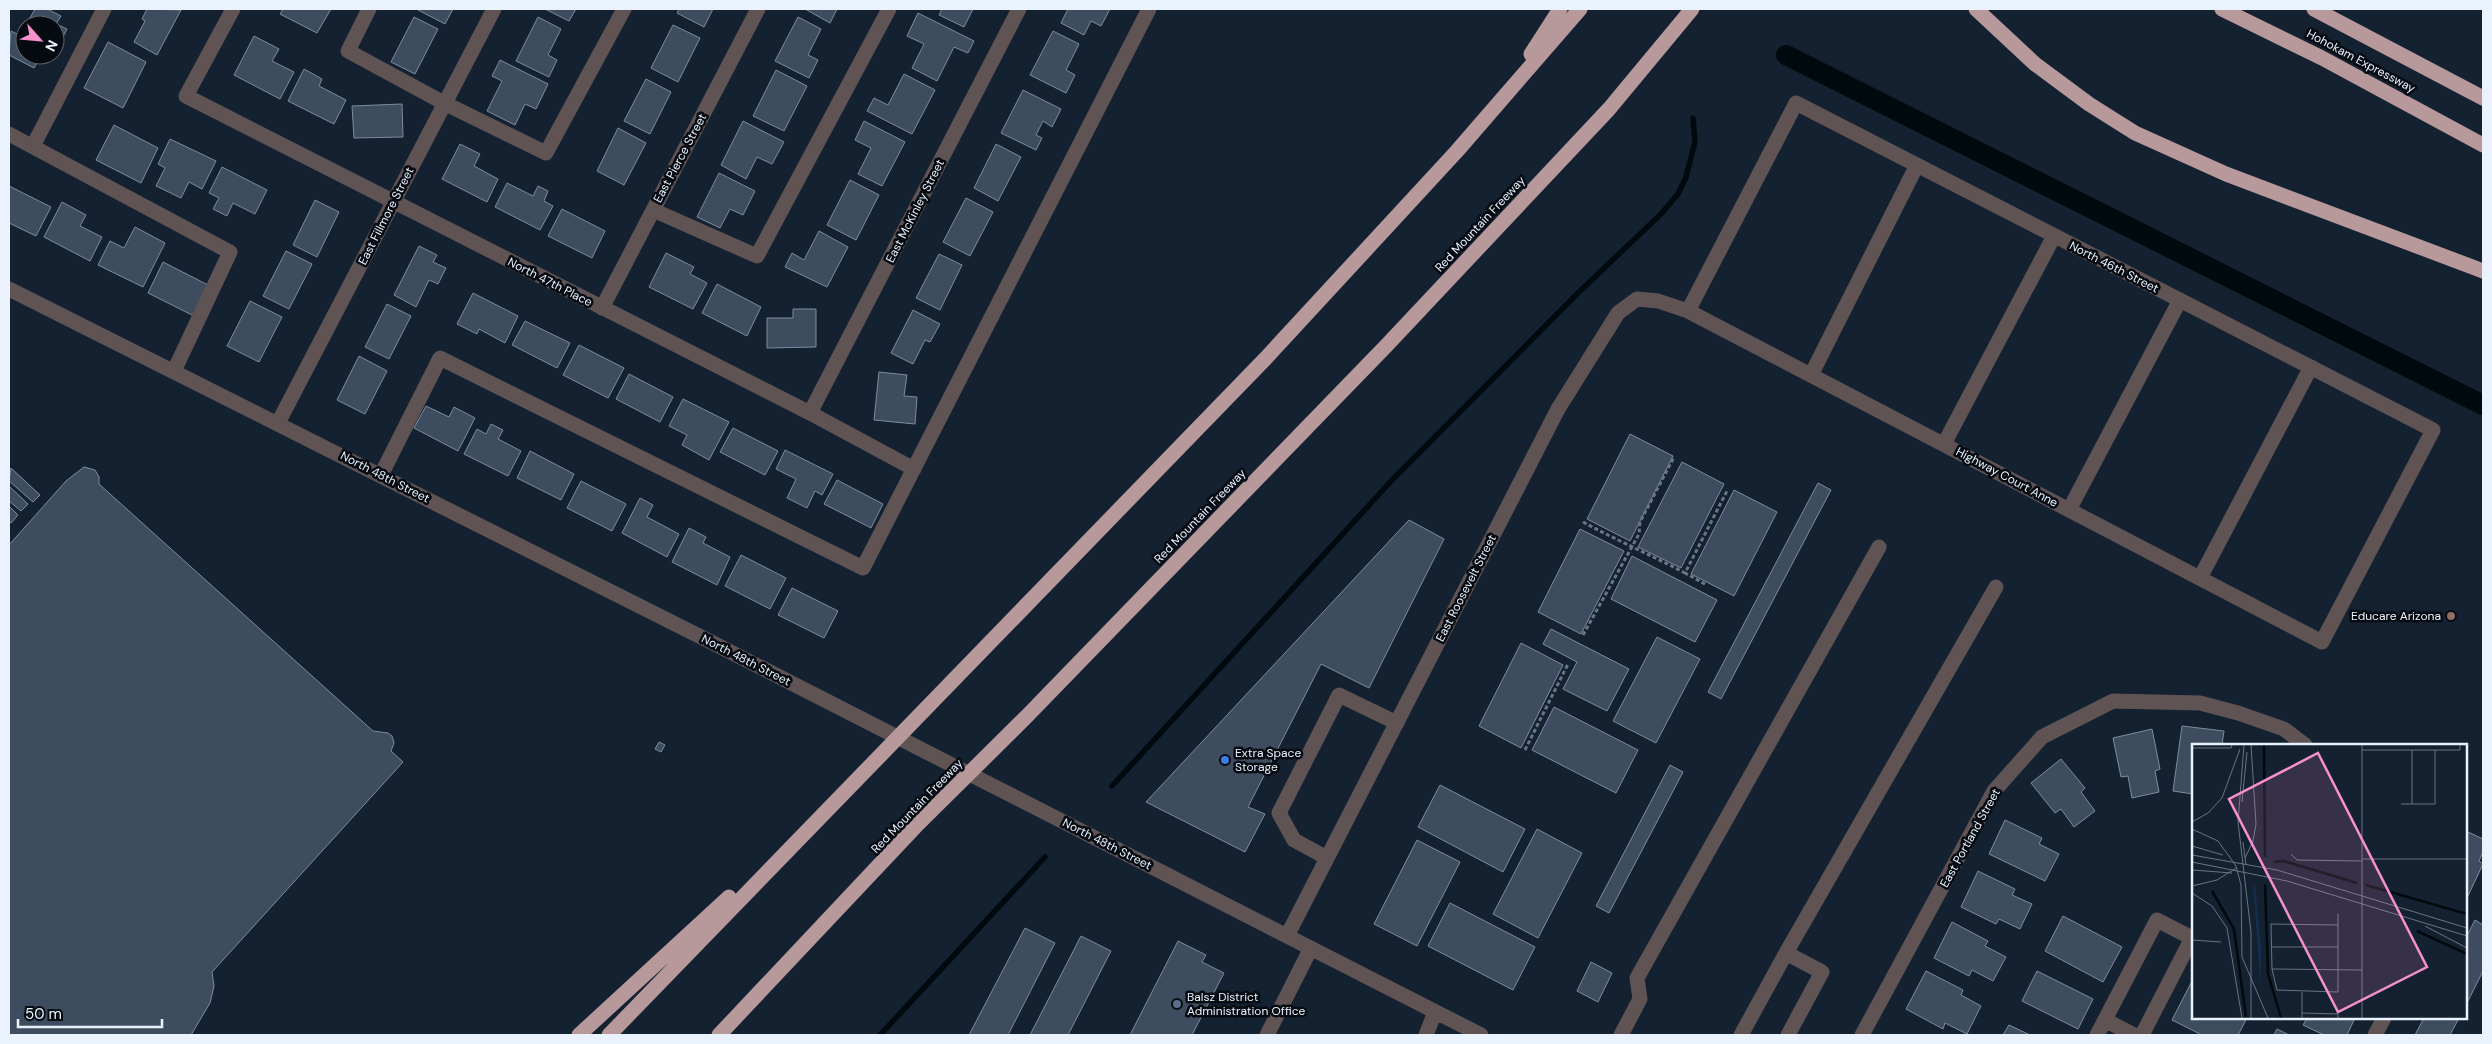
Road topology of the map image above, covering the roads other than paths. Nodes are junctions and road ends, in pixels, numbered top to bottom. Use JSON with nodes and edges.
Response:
{"nodes":[{"id":1,"x":104,"y":9,"type":"edge"},
{"id":2,"x":233,"y":9,"type":"edge"},
{"id":3,"x":369,"y":9,"type":"edge"},
{"id":4,"x":494,"y":9,"type":"edge"},
{"id":5,"x":624,"y":9,"type":"edge"},
{"id":6,"x":758,"y":9,"type":"edge"},
{"id":7,"x":889,"y":9,"type":"edge"},
{"id":8,"x":1019,"y":9,"type":"edge"},
{"id":9,"x":1149,"y":9,"type":"edge"},
{"id":10,"x":1560,"y":9,"type":"edge"},
{"id":11,"x":1580,"y":9,"type":"edge"},
{"id":12,"x":1692,"y":9,"type":"edge"},
{"id":13,"x":1976,"y":9,"type":"edge"},
{"id":14,"x":2222,"y":9,"type":"edge"},
{"id":15,"x":2314,"y":9,"type":"edge"},
{"id":16,"x":2483,"y":98,"type":"edge"},
{"id":17,"x":1502,"y":99,"type":"junction"},
{"id":18,"x":444,"y":104,"type":"junction"},
{"id":19,"x":9,"y":134,"type":"edge"},
{"id":20,"x":2483,"y":145,"type":"edge"},
{"id":21,"x":33,"y":146,"type":"junction"},
{"id":22,"x":1917,"y":165,"type":"junction"},
{"id":23,"x":393,"y":202,"type":"junction"},
{"id":24,"x":653,"y":210,"type":"junction"},
{"id":25,"x":2054,"y":236,"type":"junction"},
{"id":26,"x":2483,"y":271,"type":"edge"},
{"id":27,"x":9,"y":289,"type":"edge"},
{"id":28,"x":2180,"y":300,"type":"junction"},
{"id":29,"x":602,"y":308,"type":"junction"},
{"id":30,"x":1688,"y":311,"type":"junction"},
{"id":31,"x":2311,"y":368,"type":"junction"},
{"id":32,"x":174,"y":371,"type":"junction"},
{"id":33,"x":1811,"y":375,"type":"junction"},
{"id":34,"x":810,"y":413,"type":"junction"},
{"id":35,"x":278,"y":423,"type":"junction"},
{"id":36,"x":2433,"y":430,"type":"joint"},
{"id":37,"x":1944,"y":444,"type":"junction"},
{"id":38,"x":914,"y":469,"type":"junction"},
{"id":39,"x":381,"y":475,"type":"junction"},
{"id":40,"x":2069,"y":510,"type":"junction"},
{"id":41,"x":1879,"y":547,"type":"dead end"},
{"id":42,"x":2200,"y":578,"type":"junction"},
{"id":43,"x":1996,"y":587,"type":"dead end"},
{"id":44,"x":1397,"y":723,"type":"junction"},
{"id":45,"x":2304,"y":744,"type":"edge"},
{"id":46,"x":844,"y":791,"type":"junction"},
{"id":47,"x":1327,"y":858,"type":"junction"},
{"id":48,"x":1287,"y":936,"type":"junction"},
{"id":49,"x":1311,"y":948,"type":"junction"},
{"id":50,"x":1786,"y":954,"type":"junction"},
{"id":51,"x":1435,"y":1012,"type":"junction"},
{"id":52,"x":2383,"y":1019,"type":"edge"},
{"id":53,"x":2105,"y":1020,"type":"junction"},
{"id":54,"x":579,"y":1035,"type":"edge"},
{"id":55,"x":609,"y":1035,"type":"edge"},
{"id":56,"x":719,"y":1035,"type":"edge"},
{"id":57,"x":1267,"y":1035,"type":"edge"},
{"id":58,"x":1426,"y":1035,"type":"edge"},
{"id":59,"x":1481,"y":1035,"type":"edge"},
{"id":60,"x":1621,"y":1035,"type":"edge"},
{"id":61,"x":1741,"y":1035,"type":"edge"},
{"id":62,"x":1788,"y":1035,"type":"edge"},
{"id":63,"x":1862,"y":1035,"type":"edge"},
{"id":64,"x":2097,"y":1035,"type":"edge"},
{"id":65,"x":2134,"y":1035,"type":"edge"},
{"id":66,"x":2142,"y":1035,"type":"edge"},
{"id":67,"x":2375,"y":1035,"type":"edge"}],
"edges":[{"from":1,"to":21,"type":"street"},
{"from":2,"to":23,"type":"street","name":"North 47th Place"},
{"from":3,"to":18,"type":"street"},
{"from":4,"to":18,"type":"street","name":"East Fillmore Street"},
{"from":5,"to":18,"type":"street"},
{"from":6,"to":24,"type":"street","name":"East Pierce Street"},
{"from":7,"to":24,"type":"street"},
{"from":8,"to":34,"type":"street","name":"East McKinley Street"},
{"from":9,"to":38,"type":"street"},
{"from":10,"to":17,"type":"highway"},
{"from":11,"to":17,"type":"highway"},
{"from":12,"to":56,"type":"highway","name":"Red Mountain Freeway"},
{"from":13,"to":26,"type":"highway"},
{"from":14,"to":20,"type":"highway","name":"Hohokam Expressway"},
{"from":15,"to":16,"type":"highway","name":"Hohokam Expressway"},
{"from":17,"to":46,"type":"highway"},
{"from":18,"to":23,"type":"street","name":"East Fillmore Street"},
{"from":19,"to":21,"type":"street"},
{"from":21,"to":32,"type":"street"},
{"from":22,"to":25,"type":"street","name":"North 46th Street"},
{"from":22,"to":30,"type":"street","name":"North 46th Street"},
{"from":22,"to":33,"type":"street"},
{"from":23,"to":29,"type":"street","name":"North 47th Place"},
{"from":23,"to":35,"type":"street","name":"East Fillmore Street"},
{"from":24,"to":29,"type":"street","name":"East Pierce Street"},
{"from":25,"to":28,"type":"street","name":"North 46th Street"},
{"from":25,"to":37,"type":"street"},
{"from":27,"to":32,"type":"street","name":"North 48th Street"},
{"from":28,"to":31,"type":"street","name":"North 46th Street"},
{"from":28,"to":40,"type":"street"},
{"from":29,"to":34,"type":"street","name":"North 47th Place"},
{"from":30,"to":33,"type":"street","name":"Highway Court Anne"},
{"from":30,"to":44,"type":"street","name":"East Roosevelt Street"},
{"from":31,"to":36,"type":"street","name":"North 46th Street"},
{"from":31,"to":42,"type":"street"},
{"from":32,"to":35,"type":"street","name":"North 48th Street"},
{"from":33,"to":37,"type":"street","name":"Highway Court Anne"},
{"from":34,"to":38,"type":"street","name":"North 47th Place"},
{"from":35,"to":39,"type":"street","name":"North 48th Street"},
{"from":36,"to":42,"type":"street","name":"Highway Court Anne"},
{"from":37,"to":40,"type":"street","name":"Highway Court Anne"},
{"from":38,"to":39,"type":"street"},
{"from":39,"to":48,"type":"street","name":"North 48th Street"},
{"from":40,"to":42,"type":"street","name":"Highway Court Anne"},
{"from":41,"to":60,"type":"street"},
{"from":43,"to":50,"type":"street"},
{"from":44,"to":47,"type":"street","name":"East Roosevelt Street"},
{"from":44,"to":47,"type":"street"},
{"from":45,"to":63,"type":"street","name":"East Portland Street"},
{"from":46,"to":54,"type":"highway"},
{"from":46,"to":55,"type":"highway"},
{"from":47,"to":48,"type":"street","name":"East Roosevelt Street"},
{"from":48,"to":49,"type":"street","name":"North 48th Street"},
{"from":49,"to":51,"type":"street","name":"North 48th Street"},
{"from":49,"to":57,"type":"street"},
{"from":50,"to":61,"type":"street"},
{"from":50,"to":62,"type":"street"},
{"from":51,"to":58,"type":"street"},
{"from":51,"to":59,"type":"street","name":"North 48th Street"},
{"from":52,"to":67,"type":"street"},
{"from":53,"to":64,"type":"street"},
{"from":53,"to":65,"type":"street"},
{"from":53,"to":66,"type":"street"}]}
